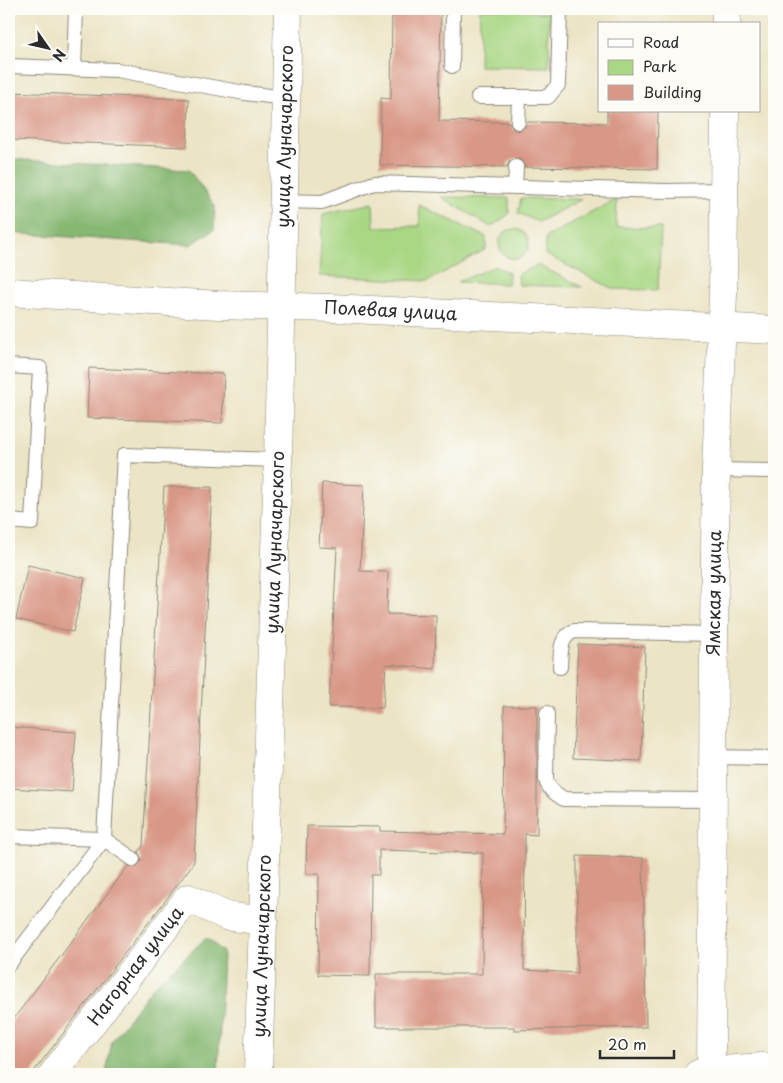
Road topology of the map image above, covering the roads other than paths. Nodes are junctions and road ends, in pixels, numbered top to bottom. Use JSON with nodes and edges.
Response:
{"nodes":[{"id":1,"x":76,"y":9,"type":"edge"},
{"id":2,"x":288,"y":9,"type":"edge"},
{"id":3,"x":453,"y":9,"type":"edge"},
{"id":4,"x":560,"y":9,"type":"edge"},
{"id":5,"x":726,"y":9,"type":"edge"},
{"id":6,"x":726,"y":22,"type":"edge"},
{"id":7,"x":9,"y":66,"type":"edge"},
{"id":8,"x":452,"y":66,"type":"dead end"},
{"id":9,"x":74,"y":68,"type":"junction"},
{"id":10,"x":478,"y":97,"type":"dead end"},
{"id":11,"x":519,"y":97,"type":"junction"},
{"id":12,"x":286,"y":98,"type":"junction"},
{"id":13,"x":725,"y":112,"type":"edge"},
{"id":14,"x":518,"y":122,"type":"dead end"},
{"id":15,"x":516,"y":167,"type":"dead end"},
{"id":16,"x":515,"y":187,"type":"junction"},
{"id":17,"x":724,"y":190,"type":"junction"},
{"id":18,"x":284,"y":201,"type":"junction"},
{"id":19,"x":9,"y":292,"type":"edge"},
{"id":20,"x":281,"y":306,"type":"junction"},
{"id":21,"x":721,"y":328,"type":"junction"},
{"id":22,"x":774,"y":330,"type":"edge"},
{"id":23,"x":9,"y":366,"type":"edge"},
{"id":24,"x":278,"y":460,"type":"junction"},
{"id":25,"x":716,"y":470,"type":"junction"},
{"id":26,"x":774,"y":470,"type":"edge"},
{"id":27,"x":9,"y":522,"type":"edge"},
{"id":28,"x":714,"y":634,"type":"junction"},
{"id":29,"x":560,"y":667,"type":"dead end"},
{"id":30,"x":547,"y":713,"type":"dead end"},
{"id":31,"x":713,"y":757,"type":"junction"},
{"id":32,"x":774,"y":758,"type":"edge"},
{"id":33,"x":712,"y":800,"type":"junction"},
{"id":34,"x":9,"y":836,"type":"edge"},
{"id":35,"x":104,"y":839,"type":"junction"},
{"id":36,"x":133,"y":859,"type":"dead end"},
{"id":37,"x":264,"y":921,"type":"junction"},
{"id":38,"x":9,"y":964,"type":"edge"},
{"id":39,"x":774,"y":1066,"type":"edge"},
{"id":40,"x":707,"y":1073,"type":"edge"},
{"id":41,"x":53,"y":1074,"type":"edge"},
{"id":42,"x":258,"y":1074,"type":"edge"}],
"edges":[{"from":1,"to":9,"type":"lane"},
{"from":2,"to":12,"type":"main road","name":"улица Луначарского"},
{"from":3,"to":8,"type":"lane"},
{"from":4,"to":11,"type":"lane"},
{"from":5,"to":6,"type":"main road"},
{"from":7,"to":9,"type":"lane"},
{"from":9,"to":12,"type":"lane"},
{"from":10,"to":11,"type":"lane"},
{"from":11,"to":14,"type":"lane"},
{"from":12,"to":18,"type":"main road","name":"улица Луначарского"},
{"from":13,"to":17,"type":"main road","name":"Ямская улица"},
{"from":15,"to":16,"type":"lane"},
{"from":16,"to":17,"type":"lane"},
{"from":16,"to":18,"type":"lane"},
{"from":17,"to":21,"type":"main road","name":"Ямская улица"},
{"from":18,"to":20,"type":"main road","name":"улица Луначарского"},
{"from":19,"to":20,"type":"main road","name":"Полевая улица"},
{"from":20,"to":21,"type":"main road","name":"Полевая улица"},
{"from":20,"to":24,"type":"main road","name":"улица Луначарского"},
{"from":21,"to":22,"type":"main road","name":"Полевая улица"},
{"from":21,"to":25,"type":"main road","name":"Ямская улица"},
{"from":23,"to":27,"type":"lane"},
{"from":24,"to":35,"type":"lane"},
{"from":24,"to":37,"type":"main road","name":"улица Луначарского"},
{"from":25,"to":26,"type":"lane"},
{"from":25,"to":28,"type":"main road","name":"Ямская улица"},
{"from":28,"to":29,"type":"lane"},
{"from":28,"to":31,"type":"main road","name":"Ямская улица"},
{"from":30,"to":33,"type":"lane"},
{"from":31,"to":32,"type":"lane"},
{"from":31,"to":33,"type":"main road","name":"Ямская улица"},
{"from":33,"to":40,"type":"main road","name":"Ямская улица"},
{"from":34,"to":35,"type":"lane"},
{"from":35,"to":36,"type":"lane"},
{"from":35,"to":38,"type":"lane"},
{"from":37,"to":41,"type":"main road","name":"Нагорная улица"},
{"from":37,"to":42,"type":"main road","name":"улица Луначарского"},
{"from":39,"to":40,"type":"main road"}]}
